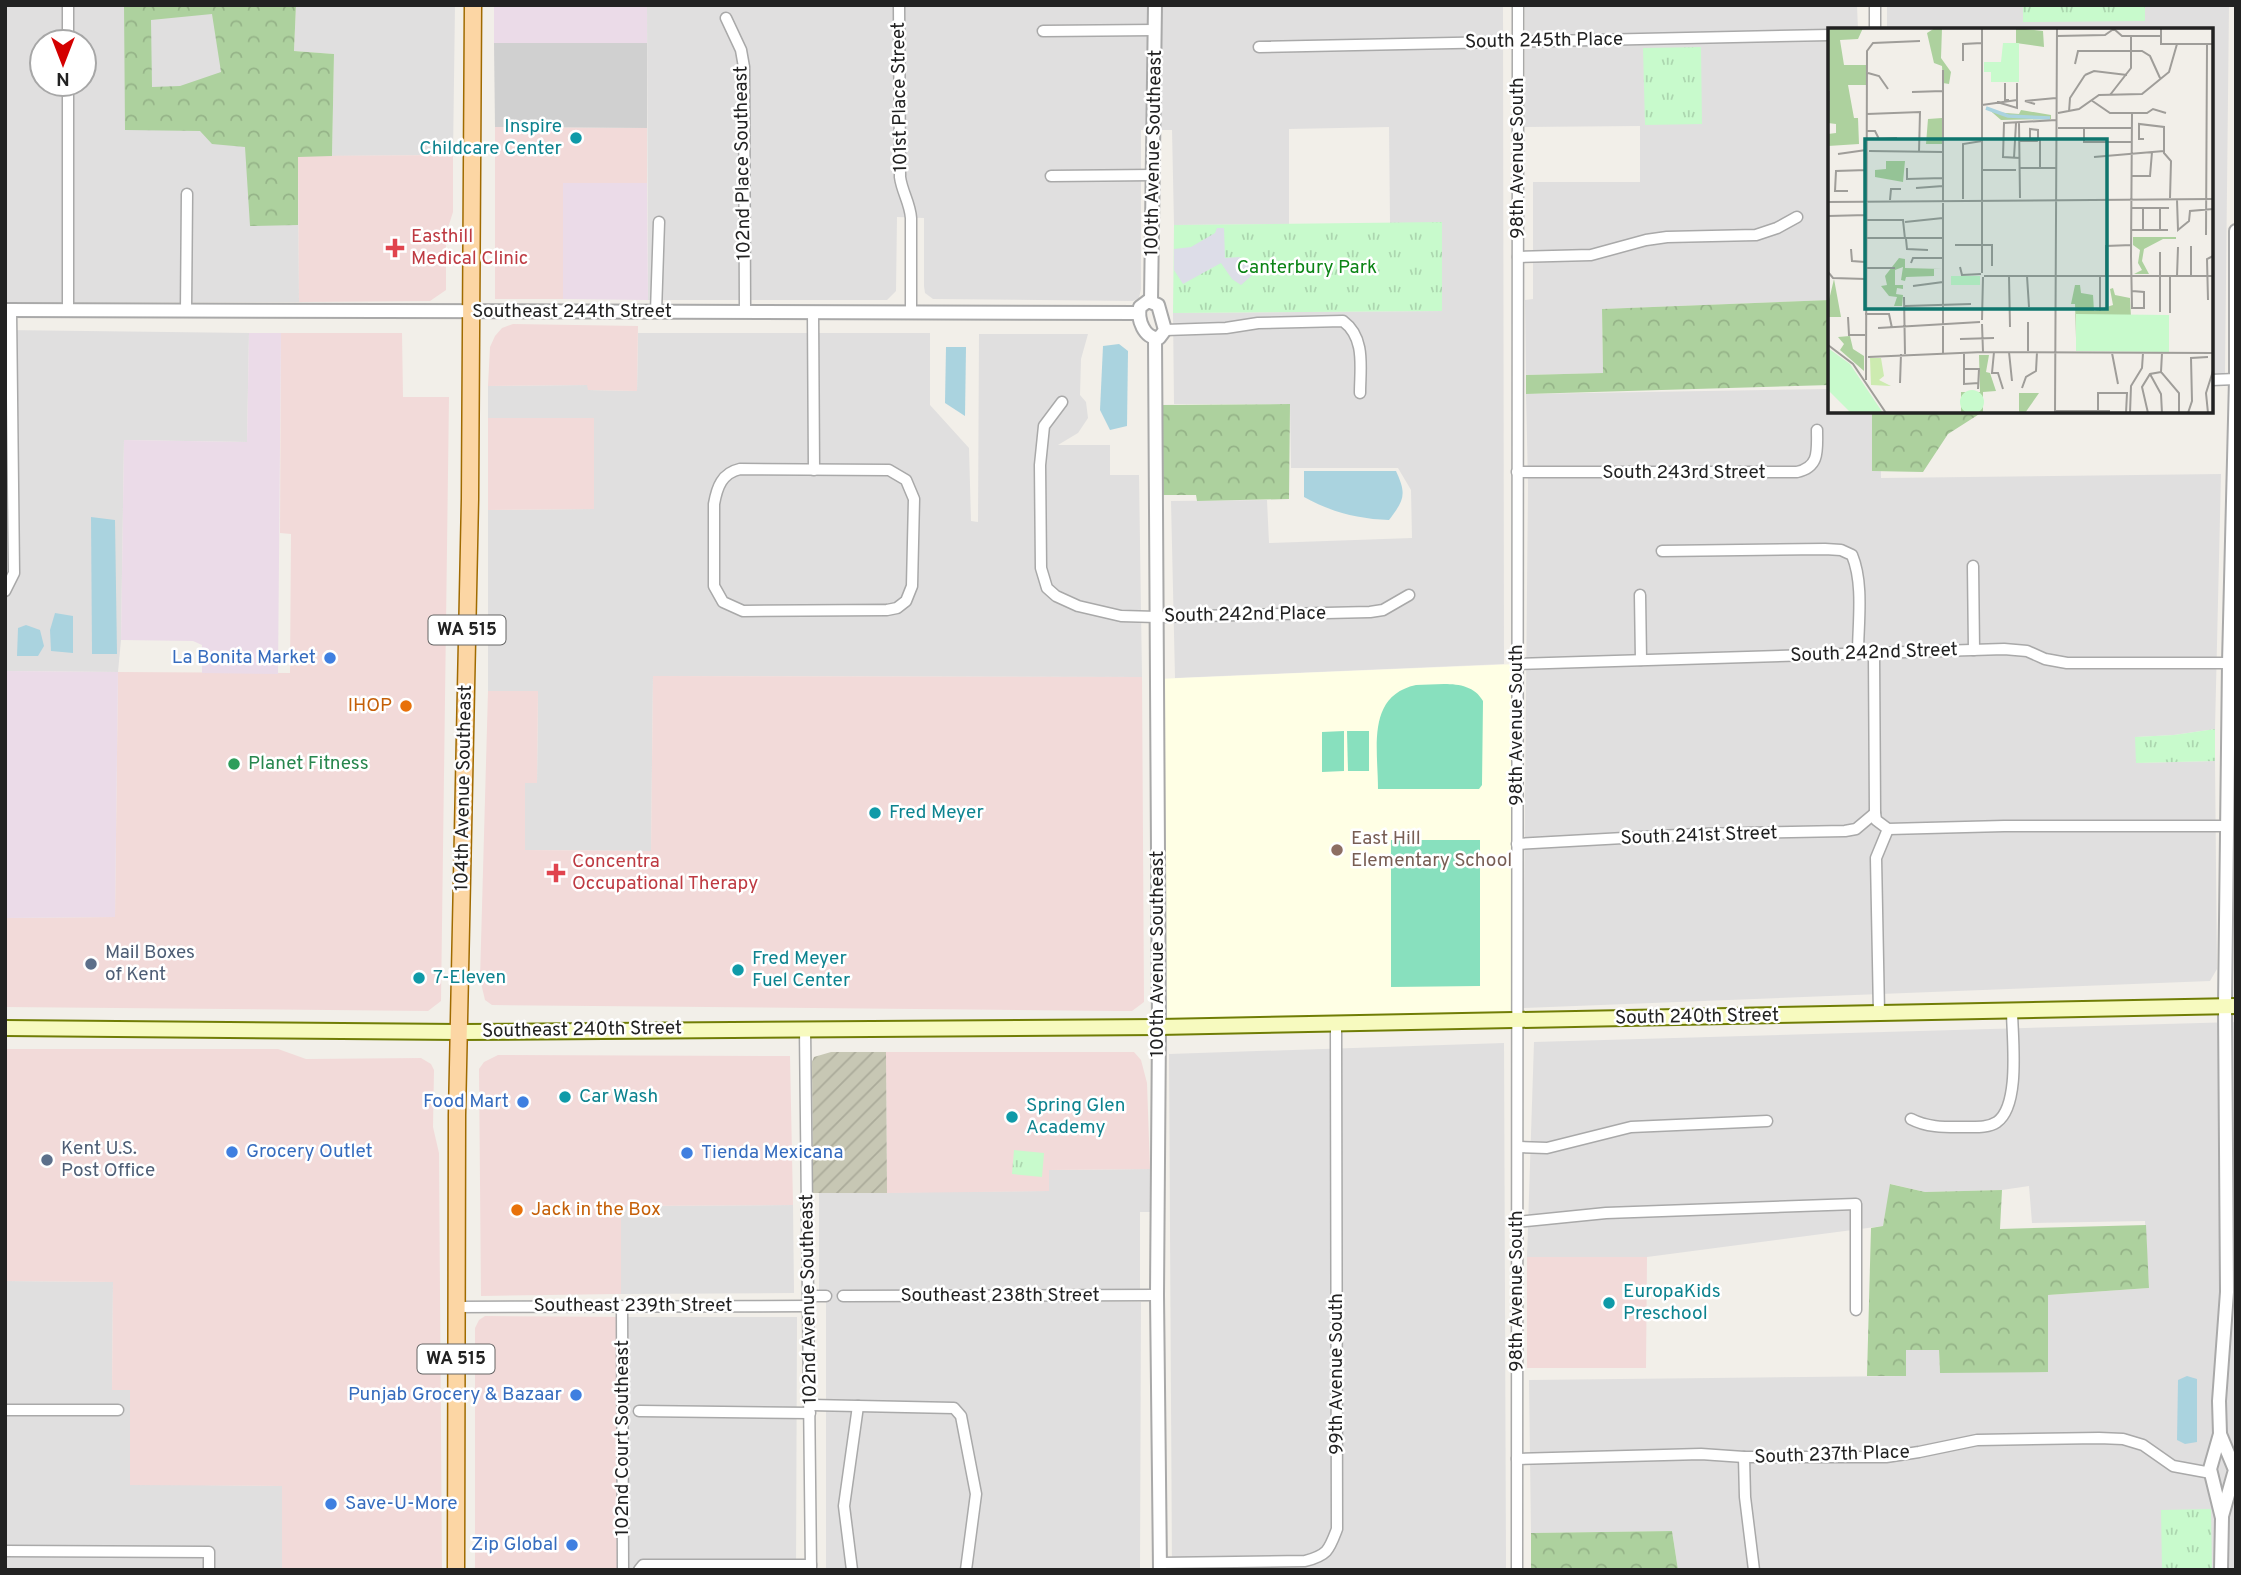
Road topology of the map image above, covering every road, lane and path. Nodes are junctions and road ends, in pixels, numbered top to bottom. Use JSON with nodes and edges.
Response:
{"nodes":[{"id":1,"x":68,"y":5,"type":"edge"},
{"id":2,"x":474,"y":5,"type":"edge"},
{"id":3,"x":899,"y":5,"type":"edge"},
{"id":4,"x":1155,"y":5,"type":"edge"},
{"id":5,"x":1518,"y":5,"type":"edge"},
{"id":6,"x":1875,"y":5,"type":"edge"},
{"id":7,"x":726,"y":18,"type":"dead end"},
{"id":8,"x":68,"y":28,"type":"edge"},
{"id":9,"x":1875,"y":28,"type":"edge"},
{"id":10,"x":1155,"y":30,"type":"junction"},
{"id":11,"x":1043,"y":31,"type":"dead end"},
{"id":12,"x":1828,"y":35,"type":"edge"},
{"id":13,"x":1518,"y":41,"type":"junction"},
{"id":14,"x":1259,"y":47,"type":"dead end"},
{"id":15,"x":68,"y":98,"type":"edge"},
{"id":16,"x":1154,"y":175,"type":"junction"},
{"id":17,"x":1051,"y":176,"type":"dead end"},
{"id":18,"x":187,"y":194,"type":"dead end"},
{"id":19,"x":1797,"y":217,"type":"dead end"},
{"id":20,"x":659,"y":222,"type":"dead end"},
{"id":21,"x":2236,"y":231,"type":"edge"},
{"id":22,"x":1518,"y":257,"type":"junction"},
{"id":23,"x":2235,"y":285,"type":"edge"},
{"id":24,"x":1152,"y":302,"type":"junction"},
{"id":25,"x":8,"y":310,"type":"edge"},
{"id":26,"x":68,"y":311,"type":"junction"},
{"id":27,"x":186,"y":311,"type":"junction"},
{"id":28,"x":471,"y":312,"type":"junction"},
{"id":29,"x":656,"y":312,"type":"junction"},
{"id":30,"x":745,"y":312,"type":"junction"},
{"id":31,"x":813,"y":312,"type":"junction"},
{"id":32,"x":911,"y":313,"type":"junction"},
{"id":33,"x":1139,"y":313,"type":"junction"},
{"id":34,"x":1160,"y":334,"type":"junction"},
{"id":35,"x":2236,"y":379,"type":"edge"},
{"id":36,"x":2213,"y":380,"type":"edge"},
{"id":37,"x":1360,"y":393,"type":"dead end"},
{"id":38,"x":1062,"y":402,"type":"dead end"},
{"id":39,"x":1817,"y":430,"type":"dead end"},
{"id":40,"x":2235,"y":439,"type":"edge"},
{"id":41,"x":814,"y":470,"type":"junction"},
{"id":42,"x":1517,"y":472,"type":"junction"},
{"id":43,"x":1662,"y":551,"type":"dead end"},
{"id":44,"x":1973,"y":566,"type":"dead end"},
{"id":45,"x":6,"y":590,"type":"edge"},
{"id":46,"x":1409,"y":595,"type":"dead end"},
{"id":47,"x":1640,"y":595,"type":"dead end"},
{"id":48,"x":1157,"y":617,"type":"junction"},
{"id":49,"x":1974,"y":650,"type":"junction"},
{"id":50,"x":1874,"y":653,"type":"junction"},
{"id":51,"x":1858,"y":654,"type":"junction"},
{"id":52,"x":1641,"y":660,"type":"junction"},
{"id":53,"x":2229,"y":663,"type":"junction"},
{"id":54,"x":1517,"y":664,"type":"junction"},
{"id":55,"x":1875,"y":813,"type":"junction"},
{"id":56,"x":1884,"y":826,"type":"junction"},
{"id":57,"x":2228,"y":826,"type":"junction"},
{"id":58,"x":1517,"y":844,"type":"junction"},
{"id":59,"x":2232,"y":876,"type":"edge"},
{"id":60,"x":2231,"y":1006,"type":"edge"},
{"id":61,"x":2012,"y":1010,"type":"junction"},
{"id":62,"x":1879,"y":1013,"type":"junction"},
{"id":63,"x":1516,"y":1022,"type":"junction"},
{"id":64,"x":1336,"y":1025,"type":"junction"},
{"id":65,"x":1159,"y":1027,"type":"junction"},
{"id":66,"x":5,"y":1028,"type":"edge"},
{"id":67,"x":805,"y":1028,"type":"junction"},
{"id":68,"x":459,"y":1032,"type":"junction"},
{"id":69,"x":1911,"y":1119,"type":"dead end"},
{"id":70,"x":1767,"y":1121,"type":"dead end"},
{"id":71,"x":1518,"y":1147,"type":"junction"},
{"id":72,"x":1517,"y":1222,"type":"junction"},
{"id":73,"x":2231,"y":1291,"type":"edge"},
{"id":74,"x":1157,"y":1295,"type":"junction"},
{"id":75,"x":826,"y":1296,"type":"dead end"},
{"id":76,"x":843,"y":1296,"type":"dead end"},
{"id":77,"x":809,"y":1301,"type":"junction"},
{"id":78,"x":622,"y":1306,"type":"junction"},
{"id":79,"x":456,"y":1307,"type":"junction"},
{"id":80,"x":1856,"y":1310,"type":"dead end"},
{"id":81,"x":858,"y":1406,"type":"junction"},
{"id":82,"x":810,"y":1409,"type":"junction"},
{"id":83,"x":5,"y":1410,"type":"edge"},
{"id":84,"x":118,"y":1410,"type":"dead end"},
{"id":85,"x":639,"y":1411,"type":"dead end"},
{"id":86,"x":2220,"y":1434,"type":"junction"},
{"id":87,"x":1744,"y":1457,"type":"junction"},
{"id":88,"x":1517,"y":1459,"type":"junction"},
{"id":89,"x":2233,"y":1468,"type":"edge"},
{"id":90,"x":2212,"y":1469,"type":"junction"},
{"id":91,"x":2222,"y":1518,"type":"junction"},
{"id":92,"x":5,"y":1550,"type":"edge"},
{"id":93,"x":1160,"y":1566,"type":"edge"},
{"id":94,"x":717,"y":1567,"type":"edge"},
{"id":95,"x":811,"y":1567,"type":"edge"},
{"id":96,"x":209,"y":1570,"type":"edge"},
{"id":97,"x":456,"y":1570,"type":"edge"},
{"id":98,"x":623,"y":1570,"type":"edge"},
{"id":99,"x":639,"y":1570,"type":"edge"},
{"id":100,"x":852,"y":1570,"type":"edge"},
{"id":101,"x":966,"y":1570,"type":"edge"},
{"id":102,"x":1517,"y":1570,"type":"edge"},
{"id":103,"x":1754,"y":1570,"type":"edge"},
{"id":104,"x":2221,"y":1570,"type":"edge"}],
"edges":[{"from":1,"to":8,"type":"street"},
{"from":2,"to":28,"type":"main road","name":"104th Avenue Southeast","number":"WA 515"},
{"from":3,"to":32,"type":"street","name":"101st Place Street"},
{"from":4,"to":10,"type":"street","name":"100th Avenue Southeast"},
{"from":5,"to":13,"type":"street","name":"98th Avenue South"},
{"from":6,"to":9,"type":"street"},
{"from":7,"to":30,"type":"street","name":"102nd Place Southeast"},
{"from":10,"to":11,"type":"street"},
{"from":10,"to":16,"type":"street","name":"100th Avenue Southeast"},
{"from":12,"to":13,"type":"street","name":"South 245th Place"},
{"from":13,"to":14,"type":"street","name":"South 245th Place"},
{"from":13,"to":22,"type":"street","name":"98th Avenue South"},
{"from":15,"to":26,"type":"street"},
{"from":16,"to":17,"type":"street"},
{"from":16,"to":24,"type":"street","name":"100th Avenue Southeast"},
{"from":18,"to":27,"type":"street"},
{"from":19,"to":22,"type":"street"},
{"from":20,"to":29,"type":"street"},
{"from":21,"to":23,"type":"street"},
{"from":22,"to":42,"type":"street","name":"98th Avenue South"},
{"from":23,"to":35,"type":"street"},
{"from":24,"to":33,"type":"street"},
{"from":24,"to":34,"type":"street"},
{"from":25,"to":26,"type":"street","name":"Southeast 244th Street"},
{"from":25,"to":45,"type":"street"},
{"from":26,"to":27,"type":"street","name":"Southeast 244th Street"},
{"from":27,"to":28,"type":"street","name":"Southeast 244th Street"},
{"from":28,"to":29,"type":"street","name":"Southeast 244th Street"},
{"from":28,"to":68,"type":"main road","name":"104th Avenue Southeast","number":"WA 515"},
{"from":29,"to":30,"type":"street","name":"Southeast 244th Street"},
{"from":30,"to":31,"type":"street","name":"Southeast 244th Street"},
{"from":31,"to":32,"type":"street","name":"Southeast 244th Street"},
{"from":31,"to":41,"type":"street"},
{"from":32,"to":33,"type":"street","name":"Southeast 244th Street"},
{"from":33,"to":34,"type":"street"},
{"from":34,"to":37,"type":"street"},
{"from":34,"to":48,"type":"street","name":"100th Avenue Southeast"},
{"from":35,"to":36,"type":"street"},
{"from":35,"to":40,"type":"street"},
{"from":38,"to":48,"type":"street","name":"South 242nd Place"},
{"from":39,"to":42,"type":"street","name":"South 243rd Street"},
{"from":40,"to":53,"type":"street"},
{"from":41,"to":41,"type":"street"},
{"from":42,"to":54,"type":"street","name":"98th Avenue South"},
{"from":43,"to":51,"type":"street"},
{"from":44,"to":49,"type":"street"},
{"from":46,"to":48,"type":"street","name":"South 242nd Place"},
{"from":47,"to":52,"type":"street"},
{"from":48,"to":65,"type":"street","name":"100th Avenue Southeast"},
{"from":49,"to":50,"type":"street","name":"South 242nd Street"},
{"from":49,"to":53,"type":"street","name":"South 242nd Street"},
{"from":50,"to":51,"type":"street","name":"South 242nd Street"},
{"from":50,"to":55,"type":"street"},
{"from":51,"to":52,"type":"street","name":"South 242nd Street"},
{"from":52,"to":54,"type":"street","name":"South 242nd Street"},
{"from":53,"to":57,"type":"street"},
{"from":54,"to":58,"type":"street","name":"98th Avenue South"},
{"from":55,"to":56,"type":"street"},
{"from":55,"to":58,"type":"street","name":"South 241st Street"},
{"from":56,"to":57,"type":"street"},
{"from":56,"to":62,"type":"street"},
{"from":57,"to":59,"type":"street"},
{"from":58,"to":63,"type":"street","name":"98th Avenue South"},
{"from":59,"to":60,"type":"street"},
{"from":60,"to":61,"type":"main road","name":"South 240th Street"},
{"from":60,"to":73,"type":"street"},
{"from":61,"to":62,"type":"main road","name":"South 240th Street"},
{"from":61,"to":69,"type":"street"},
{"from":62,"to":63,"type":"main road","name":"South 240th Street"},
{"from":63,"to":64,"type":"main road","name":"South 240th Street"},
{"from":63,"to":71,"type":"street","name":"98th Avenue South"},
{"from":64,"to":65,"type":"main road","name":"South 240th Street"},
{"from":64,"to":93,"type":"street","name":"99th Avenue South"},
{"from":65,"to":67,"type":"main road","name":"Southeast 240th Street"},
{"from":65,"to":74,"type":"street","name":"100th Avenue Southeast"},
{"from":66,"to":68,"type":"main road","name":"Southeast 240th Street"},
{"from":67,"to":68,"type":"main road","name":"Southeast 240th Street"},
{"from":67,"to":77,"type":"street","name":"102nd Avenue Southeast"},
{"from":68,"to":79,"type":"main road","name":"104th Avenue Southeast","number":"WA 515"},
{"from":70,"to":71,"type":"street"},
{"from":71,"to":72,"type":"street","name":"98th Avenue South"},
{"from":72,"to":80,"type":"street"},
{"from":72,"to":88,"type":"street","name":"98th Avenue South"},
{"from":73,"to":86,"type":"street"},
{"from":74,"to":76,"type":"street","name":"Southeast 238th Street"},
{"from":74,"to":93,"type":"street","name":"100th Avenue Southeast"},
{"from":75,"to":77,"type":"street"},
{"from":77,"to":78,"type":"street","name":"Southeast 239th Street"},
{"from":77,"to":82,"type":"street","name":"102nd Avenue Southeast"},
{"from":78,"to":79,"type":"street","name":"Southeast 239th Street"},
{"from":78,"to":98,"type":"street","name":"102nd Court Southeast"},
{"from":79,"to":97,"type":"main road","name":"104th Avenue Southeast","number":"WA 515"},
{"from":81,"to":82,"type":"street"},
{"from":81,"to":100,"type":"street"},
{"from":81,"to":101,"type":"street"},
{"from":82,"to":85,"type":"street"},
{"from":82,"to":95,"type":"street","name":"102nd Avenue Southeast"},
{"from":83,"to":84,"type":"street"},
{"from":86,"to":89,"type":"street"},
{"from":86,"to":90,"type":"street"},
{"from":87,"to":88,"type":"street","name":"South 237th Place"},
{"from":87,"to":90,"type":"street","name":"South 237th Place"},
{"from":87,"to":103,"type":"street"},
{"from":88,"to":102,"type":"street","name":"98th Avenue South"},
{"from":89,"to":90,"type":"street"},
{"from":89,"to":90,"type":"street"},
{"from":89,"to":91,"type":"street"},
{"from":90,"to":91,"type":"street"},
{"from":91,"to":104,"type":"street"},
{"from":92,"to":96,"type":"street"},
{"from":94,"to":95,"type":"street"},
{"from":94,"to":99,"type":"street"}]}
